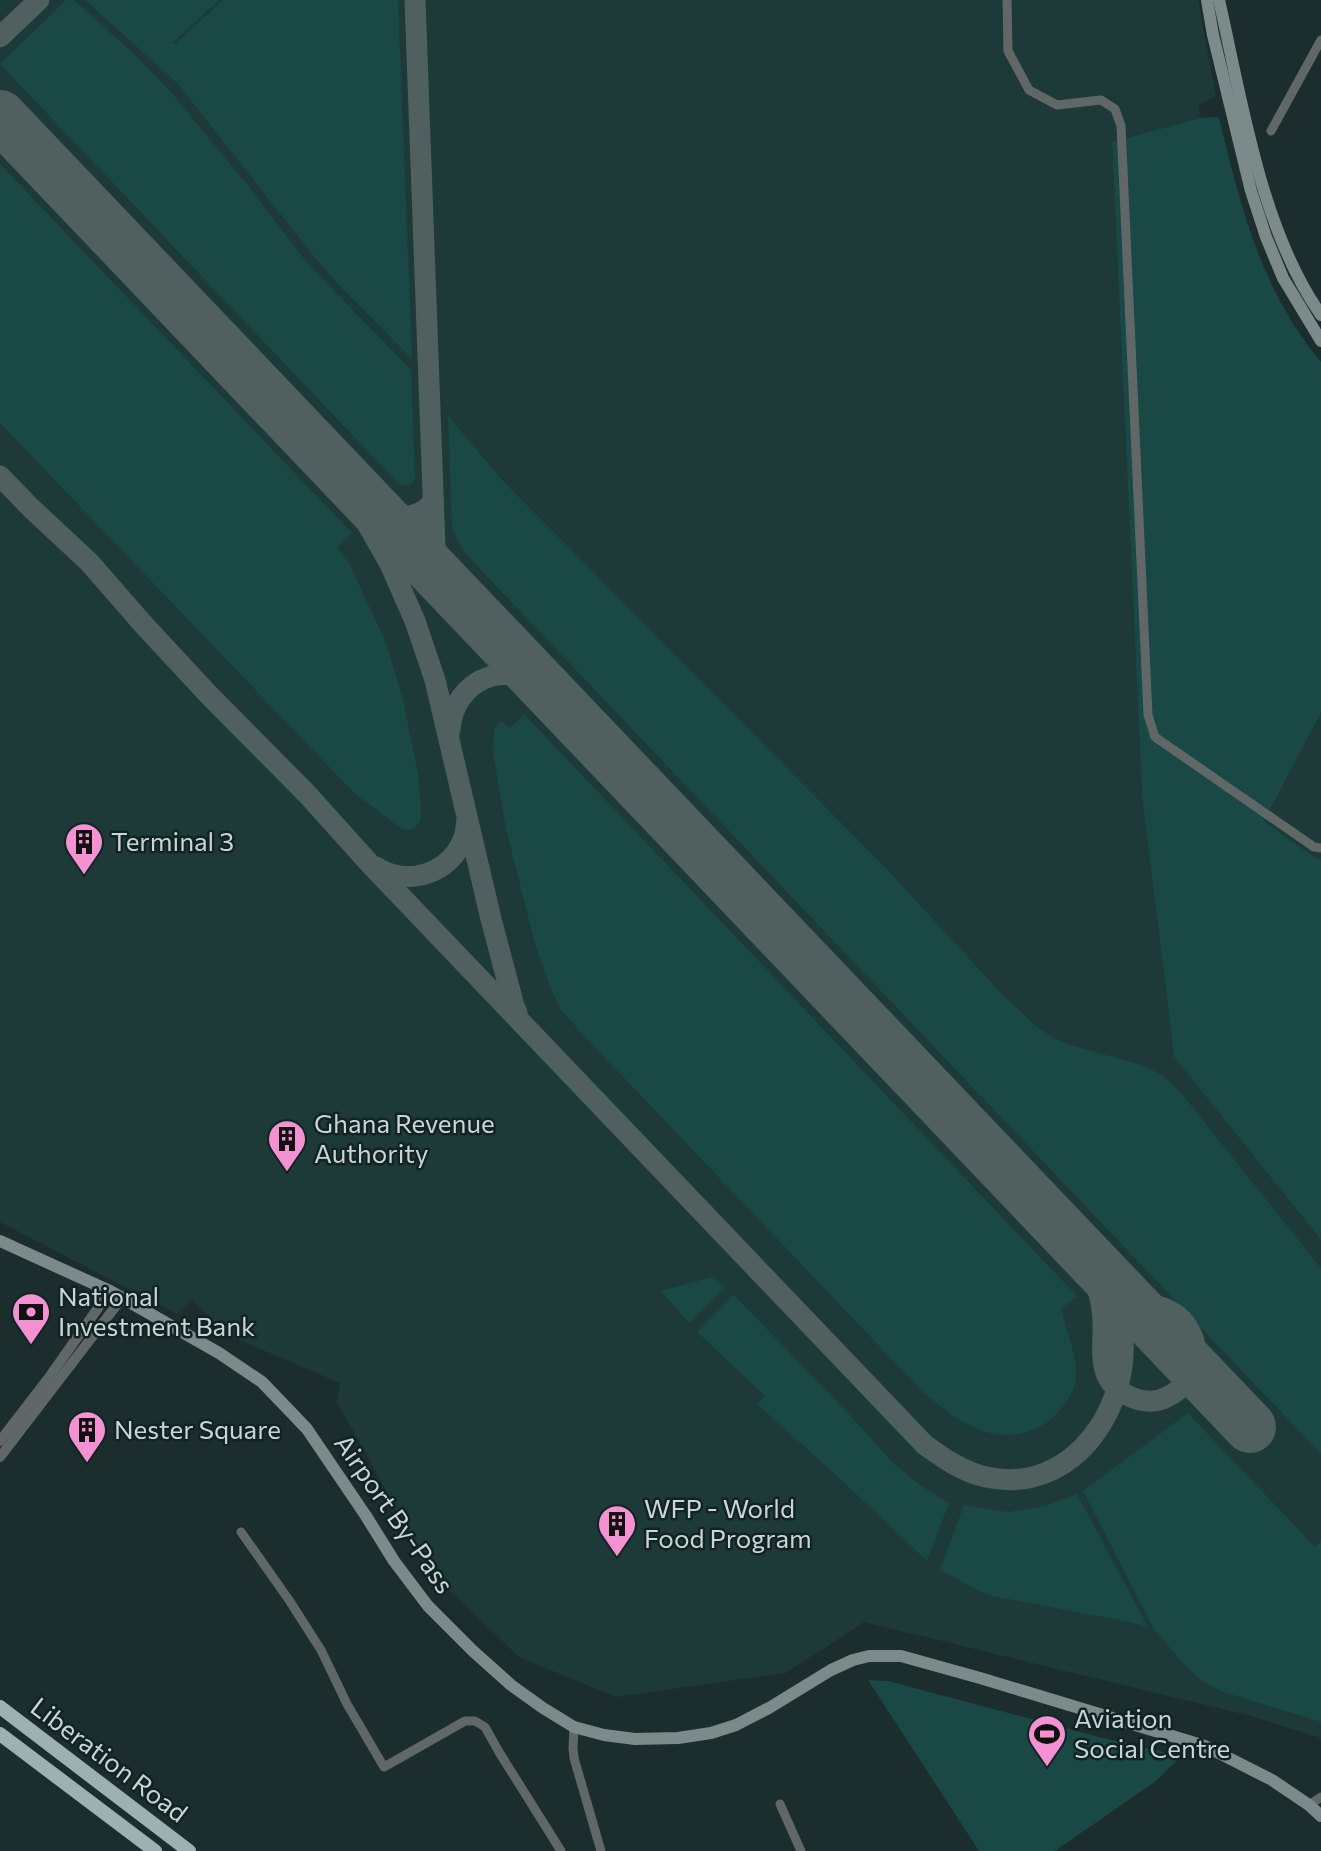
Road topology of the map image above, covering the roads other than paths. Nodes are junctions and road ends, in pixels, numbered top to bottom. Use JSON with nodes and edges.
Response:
{"nodes":[{"id":1,"x":1007,"y":0,"type":"edge"},
{"id":2,"x":1207,"y":0,"type":"edge"},
{"id":3,"x":1219,"y":0,"type":"edge"},
{"id":4,"x":1321,"y":40,"type":"edge"},
{"id":5,"x":1271,"y":131,"type":"dead end"},
{"id":6,"x":1321,"y":315,"type":"edge"},
{"id":7,"x":1321,"y":341,"type":"edge"},
{"id":8,"x":1321,"y":848,"type":"edge"},
{"id":9,"x":0,"y":1241,"type":"edge"},
{"id":10,"x":110,"y":1291,"type":"junction"},
{"id":11,"x":122,"y":1298,"type":"junction"},
{"id":12,"x":0,"y":1441,"type":"edge"},
{"id":13,"x":0,"y":1457,"type":"edge"},
{"id":14,"x":241,"y":1532,"type":"dead end"},
{"id":15,"x":0,"y":1707,"type":"edge"},
{"id":16,"x":574,"y":1727,"type":"junction"},
{"id":17,"x":0,"y":1734,"type":"edge"},
{"id":18,"x":1321,"y":1797,"type":"edge"},
{"id":19,"x":780,"y":1804,"type":"dead end"},
{"id":20,"x":1315,"y":1807,"type":"edge"},
{"id":21,"x":1321,"y":1816,"type":"edge"},
{"id":22,"x":155,"y":1851,"type":"edge"},
{"id":23,"x":189,"y":1851,"type":"edge"},
{"id":24,"x":561,"y":1851,"type":"edge"},
{"id":25,"x":601,"y":1851,"type":"edge"},
{"id":26,"x":801,"y":1851,"type":"edge"}],
"edges":[{"from":1,"to":8,"type":"street"},
{"from":2,"to":7,"type":"main road"},
{"from":3,"to":6,"type":"main road"},
{"from":4,"to":5,"type":"street"},
{"from":9,"to":10,"type":"main road","name":"Airport By-Pass"},
{"from":10,"to":11,"type":"main road","name":"Airport By-Pass"},
{"from":10,"to":12,"type":"street"},
{"from":11,"to":13,"type":"street"},
{"from":11,"to":16,"type":"main road","name":"Airport By-Pass"},
{"from":14,"to":24,"type":"street"},
{"from":15,"to":23,"type":"highway","name":"Liberation Road"},
{"from":16,"to":20,"type":"main road","name":"Airport By-Pass"},
{"from":16,"to":25,"type":"street"},
{"from":17,"to":22,"type":"highway","name":"Liberation Road"},
{"from":18,"to":20,"type":"street"},
{"from":19,"to":26,"type":"street"},
{"from":20,"to":21,"type":"main road","name":"Airport By-Pass"}]}
